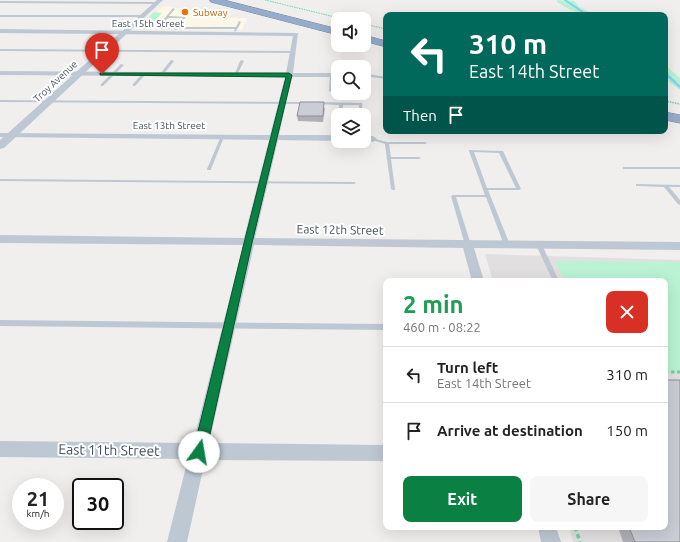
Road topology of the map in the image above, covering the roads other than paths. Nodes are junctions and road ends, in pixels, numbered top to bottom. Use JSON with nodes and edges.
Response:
{"nodes":[{"id":1,"x":214,"y":0,"type":"edge"},
{"id":2,"x":238,"y":0,"type":"edge"},
{"id":3,"x":11,"y":1,"type":"edge"},
{"id":4,"x":87,"y":1,"type":"edge"},
{"id":5,"x":158,"y":1,"type":"edge"},
{"id":6,"x":0,"y":2,"type":"edge"},
{"id":7,"x":0,"y":7,"type":"edge"},
{"id":8,"x":174,"y":9,"type":"dead end"},
{"id":9,"x":0,"y":16,"type":"edge"},
{"id":10,"x":142,"y":16,"type":"junction"},
{"id":11,"x":167,"y":17,"type":"junction"},
{"id":12,"x":240,"y":22,"type":"dead end"},
{"id":13,"x":331,"y":23,"type":"edge"},
{"id":14,"x":175,"y":30,"type":"junction"},
{"id":15,"x":235,"y":30,"type":"junction"},
{"id":16,"x":331,"y":30,"type":"edge"},
{"id":17,"x":0,"y":32,"type":"edge"},
{"id":18,"x":124,"y":32,"type":"junction"},
{"id":19,"x":371,"y":33,"type":"edge"},
{"id":20,"x":383,"y":36,"type":"edge"},
{"id":21,"x":371,"y":40,"type":"edge"},
{"id":22,"x":383,"y":43,"type":"edge"},
{"id":23,"x":0,"y":50,"type":"edge"},
{"id":24,"x":104,"y":51,"type":"junction"},
{"id":25,"x":293,"y":52,"type":"junction"},
{"id":26,"x":172,"y":61,"type":"dead end"},
{"id":27,"x":242,"y":61,"type":"dead end"},
{"id":28,"x":122,"y":64,"type":"dead end"},
{"id":29,"x":0,"y":73,"type":"edge"},
{"id":30,"x":79,"y":74,"type":"junction"},
{"id":31,"x":113,"y":74,"type":"junction"},
{"id":32,"x":144,"y":74,"type":"junction"},
{"id":33,"x":162,"y":74,"type":"junction"},
{"id":34,"x":383,"y":74,"type":"edge"},
{"id":35,"x":235,"y":75,"type":"junction"},
{"id":36,"x":289,"y":75,"type":"junction"},
{"id":37,"x":331,"y":75,"type":"edge"},
{"id":38,"x":371,"y":75,"type":"edge"},
{"id":39,"x":371,"y":76,"type":"edge"},
{"id":40,"x":383,"y":78,"type":"edge"},
{"id":41,"x":102,"y":85,"type":"dead end"},
{"id":42,"x":134,"y":85,"type":"dead end"},
{"id":43,"x":0,"y":100,"type":"edge"},
{"id":44,"x":49,"y":101,"type":"junction"},
{"id":45,"x":283,"y":102,"type":"junction"},
{"id":46,"x":341,"y":104,"type":"junction"},
{"id":47,"x":341,"y":108,"type":"edge"},
{"id":48,"x":361,"y":108,"type":"edge"},
{"id":49,"x":0,"y":136,"type":"edge"},
{"id":50,"x":12,"y":136,"type":"junction"},
{"id":51,"x":222,"y":137,"type":"junction"},
{"id":52,"x":274,"y":137,"type":"junction"},
{"id":53,"x":331,"y":138,"type":"edge"},
{"id":54,"x":374,"y":139,"type":"edge"},
{"id":55,"x":387,"y":142,"type":"junction"},
{"id":56,"x":425,"y":143,"type":"dead end"},
{"id":57,"x":0,"y":146,"type":"edge"},
{"id":58,"x":389,"y":158,"type":"junction"},
{"id":59,"x":419,"y":158,"type":"dead end"},
{"id":60,"x":625,"y":168,"type":"dead end"},
{"id":61,"x":680,"y":168,"type":"edge"},
{"id":62,"x":209,"y":169,"type":"dead end"},
{"id":63,"x":0,"y":180,"type":"edge"},
{"id":64,"x":263,"y":182,"type":"junction"},
{"id":65,"x":354,"y":183,"type":"dead end"},
{"id":66,"x":638,"y":186,"type":"dead end"},
{"id":67,"x":665,"y":186,"type":"junction"},
{"id":68,"x":680,"y":186,"type":"edge"},
{"id":69,"x":392,"y":189,"type":"dead end"},
{"id":70,"x":485,"y":189,"type":"junction"},
{"id":71,"x":488,"y":196,"type":"junction"},
{"id":72,"x":680,"y":203,"type":"edge"},
{"id":73,"x":0,"y":239,"type":"edge"},
{"id":74,"x":248,"y":243,"type":"junction"},
{"id":75,"x":468,"y":244,"type":"junction"},
{"id":76,"x":507,"y":245,"type":"junction"},
{"id":77,"x":539,"y":245,"type":"junction"},
{"id":78,"x":680,"y":246,"type":"edge"},
{"id":79,"x":477,"y":278,"type":"edge"},
{"id":80,"x":555,"y":278,"type":"edge"},
{"id":81,"x":0,"y":322,"type":"edge"},
{"id":82,"x":229,"y":325,"type":"junction"},
{"id":83,"x":383,"y":327,"type":"edge"},
{"id":84,"x":0,"y":449,"type":"edge"},
{"id":85,"x":199,"y":452,"type":"junction"},
{"id":86,"x":383,"y":453,"type":"edge"},
{"id":87,"x":548,"y":530,"type":"edge"},
{"id":88,"x":177,"y":542,"type":"edge"},
{"id":89,"x":551,"y":542,"type":"edge"}],
"edges":[{"from":1,"to":16,"type":"highway"},
{"from":2,"to":13,"type":"highway"},
{"from":3,"to":4,"type":"street"},
{"from":3,"to":6,"type":"street"},
{"from":3,"to":7,"type":"street"},
{"from":4,"to":5,"type":"street"},
{"from":5,"to":10,"type":"street","name":"Troy Avenue"},
{"from":8,"to":11,"type":"lane"},
{"from":9,"to":10,"type":"lane"},
{"from":10,"to":18,"type":"street","name":"Troy Avenue"},
{"from":11,"to":14,"type":"lane"},
{"from":11,"to":14,"type":"lane"},
{"from":12,"to":15,"type":"lane"},
{"from":14,"to":15,"type":"street","name":"East 15th Street"},
{"from":14,"to":18,"type":"street","name":"East 15th Street"},
{"from":15,"to":25,"type":"street","name":"East 15th Street"},
{"from":17,"to":18,"type":"street","name":"East 15th Street"},
{"from":18,"to":24,"type":"street","name":"Troy Avenue"},
{"from":19,"to":20,"type":"highway"},
{"from":21,"to":22,"type":"highway"},
{"from":23,"to":24,"type":"lane"},
{"from":24,"to":25,"type":"lane"},
{"from":24,"to":30,"type":"street","name":"Troy Avenue"},
{"from":25,"to":36,"type":"street"},
{"from":26,"to":33,"type":"lane"},
{"from":27,"to":35,"type":"lane"},
{"from":28,"to":31,"type":"lane"},
{"from":29,"to":30,"type":"street"},
{"from":30,"to":31,"type":"street"},
{"from":30,"to":44,"type":"street","name":"Troy Avenue"},
{"from":31,"to":32,"type":"street"},
{"from":31,"to":41,"type":"lane"},
{"from":32,"to":33,"type":"street"},
{"from":32,"to":42,"type":"lane"},
{"from":33,"to":35,"type":"street"},
{"from":34,"to":38,"type":"lane"},
{"from":35,"to":36,"type":"street"},
{"from":36,"to":37,"type":"street"},
{"from":36,"to":45,"type":"street"},
{"from":39,"to":40,"type":"lane"},
{"from":43,"to":44,"type":"lane"},
{"from":44,"to":45,"type":"lane"},
{"from":44,"to":50,"type":"street","name":"Troy Avenue"},
{"from":45,"to":46,"type":"lane"},
{"from":45,"to":52,"type":"street"},
{"from":46,"to":47,"type":"lane"},
{"from":46,"to":48,"type":"lane"},
{"from":49,"to":50,"type":"street","name":"East 13th Street"},
{"from":50,"to":51,"type":"street","name":"East 13th Street"},
{"from":50,"to":57,"type":"street","name":"Troy Avenue"},
{"from":51,"to":52,"type":"street","name":"East 13th Street"},
{"from":51,"to":62,"type":"lane"},
{"from":52,"to":53,"type":"street","name":"East 13th Street"},
{"from":52,"to":64,"type":"street"},
{"from":54,"to":55,"type":"lane"},
{"from":55,"to":56,"type":"lane"},
{"from":55,"to":58,"type":"lane"},
{"from":58,"to":59,"type":"lane"},
{"from":58,"to":69,"type":"lane"},
{"from":60,"to":61,"type":"lane"},
{"from":63,"to":64,"type":"lane"},
{"from":64,"to":65,"type":"lane"},
{"from":64,"to":74,"type":"street"},
{"from":66,"to":67,"type":"lane"},
{"from":67,"to":68,"type":"lane"},
{"from":67,"to":72,"type":"lane"},
{"from":70,"to":70,"type":"lane"},
{"from":70,"to":71,"type":"lane"},
{"from":71,"to":75,"type":"lane"},
{"from":71,"to":76,"type":"lane"},
{"from":73,"to":74,"type":"street","name":"East 12th Street"},
{"from":74,"to":75,"type":"street","name":"East 12th Street"},
{"from":74,"to":82,"type":"street"},
{"from":75,"to":76,"type":"street","name":"East 12th Street"},
{"from":75,"to":79,"type":"street"},
{"from":76,"to":77,"type":"street","name":"East 12th Street"},
{"from":77,"to":78,"type":"street","name":"East 12th Street"},
{"from":77,"to":80,"type":"lane"},
{"from":81,"to":82,"type":"lane"},
{"from":82,"to":83,"type":"lane"},
{"from":82,"to":85,"type":"street"},
{"from":84,"to":85,"type":"street","name":"East 11th Street"},
{"from":85,"to":86,"type":"street","name":"East 11th Street"},
{"from":85,"to":88,"type":"street"},
{"from":87,"to":89,"type":"street"}]}
